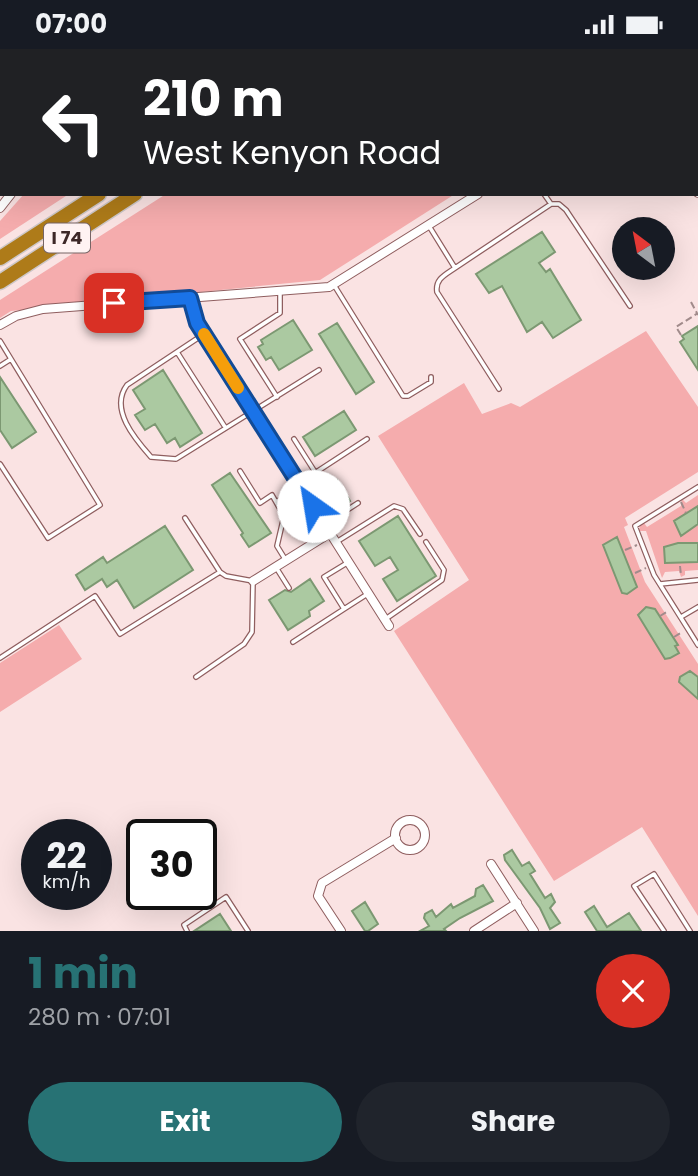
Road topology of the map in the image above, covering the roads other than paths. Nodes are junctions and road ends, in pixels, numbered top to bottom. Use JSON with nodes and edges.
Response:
{"nodes":[{"id":1,"x":96,"y":196,"type":"edge"},
{"id":2,"x":132,"y":196,"type":"edge"},
{"id":3,"x":475,"y":196,"type":"edge"},
{"id":4,"x":545,"y":196,"type":"edge"},
{"id":5,"x":551,"y":204,"type":"junction"},
{"id":6,"x":429,"y":226,"type":"junction"},
{"id":7,"x":0,"y":258,"type":"edge"},
{"id":8,"x":455,"y":268,"type":"junction"},
{"id":9,"x":0,"y":282,"type":"edge"},
{"id":10,"x":334,"y":285,"type":"junction"},
{"id":11,"x":280,"y":292,"type":"junction"},
{"id":12,"x":190,"y":298,"type":"junction"},
{"id":13,"x":629,"y":306,"type":"dead end"},
{"id":14,"x":0,"y":325,"type":"edge"},
{"id":15,"x":204,"y":334,"type":"junction"},
{"id":16,"x":0,"y":341,"type":"edge"},
{"id":17,"x":177,"y":352,"type":"junction"},
{"id":18,"x":11,"y":359,"type":"junction"},
{"id":19,"x":0,"y":366,"type":"edge"},
{"id":20,"x":318,"y":370,"type":"dead end"},
{"id":21,"x":431,"y":377,"type":"dead end"},
{"id":22,"x":499,"y":389,"type":"dead end"},
{"id":23,"x":277,"y":397,"type":"junction"},
{"id":24,"x":253,"y":412,"type":"junction"},
{"id":25,"x":225,"y":427,"type":"junction"},
{"id":26,"x":295,"y":439,"type":"dead end"},
{"id":27,"x":367,"y":439,"type":"dead end"},
{"id":28,"x":0,"y":464,"type":"edge"},
{"id":29,"x":240,"y":471,"type":"dead end"},
{"id":30,"x":315,"y":472,"type":"junction"},
{"id":31,"x":300,"y":485,"type":"junction"},
{"id":32,"x":698,"y":487,"type":"edge"},
{"id":33,"x":276,"y":502,"type":"junction"},
{"id":34,"x":358,"y":503,"type":"dead end"},
{"id":35,"x":185,"y":518,"type":"dead end"},
{"id":36,"x":325,"y":524,"type":"junction"},
{"id":37,"x":331,"y":533,"type":"junction"},
{"id":38,"x":420,"y":534,"type":"dead end"},
{"id":39,"x":336,"y":542,"type":"junction"},
{"id":40,"x":426,"y":543,"type":"dead end"},
{"id":41,"x":286,"y":561,"type":"junction"},
{"id":42,"x":349,"y":562,"type":"junction"},
{"id":43,"x":276,"y":567,"type":"junction"},
{"id":44,"x":220,"y":572,"type":"junction"},
{"id":45,"x":698,"y":580,"type":"edge"},
{"id":46,"x":253,"y":582,"type":"junction"},
{"id":47,"x":660,"y":584,"type":"junction"},
{"id":48,"x":289,"y":588,"type":"dead end"},
{"id":49,"x":369,"y":593,"type":"junction"},
{"id":50,"x":698,"y":607,"type":"edge"},
{"id":51,"x":344,"y":609,"type":"junction"},
{"id":52,"x":681,"y":617,"type":"junction"},
{"id":53,"x":387,"y":622,"type":"joint"},
{"id":54,"x":293,"y":642,"type":"dead end"},
{"id":55,"x":698,"y":645,"type":"edge"},
{"id":56,"x":0,"y":658,"type":"edge"},
{"id":57,"x":196,"y":677,"type":"dead end"},
{"id":58,"x":396,"y":838,"type":"dead end"},
{"id":59,"x":491,"y":864,"type":"dead end"},
{"id":60,"x":517,"y":903,"type":"junction"},
{"id":61,"x":187,"y":931,"type":"edge"},
{"id":62,"x":247,"y":931,"type":"edge"},
{"id":63,"x":341,"y":931,"type":"edge"},
{"id":64,"x":474,"y":931,"type":"edge"},
{"id":65,"x":534,"y":931,"type":"edge"},
{"id":66,"x":664,"y":931,"type":"edge"},
{"id":67,"x":690,"y":931,"type":"edge"}],
"edges":[{"from":1,"to":7,"type":"highway","number":"I 74"},
{"from":2,"to":9,"type":"highway","number":"I 74"},
{"from":3,"to":6,"type":"street"},
{"from":4,"to":5,"type":"lane"},
{"from":5,"to":8,"type":"lane"},
{"from":5,"to":13,"type":"lane"},
{"from":6,"to":8,"type":"lane"},
{"from":6,"to":10,"type":"street"},
{"from":8,"to":22,"type":"lane"},
{"from":10,"to":11,"type":"street"},
{"from":10,"to":21,"type":"lane"},
{"from":11,"to":12,"type":"street"},
{"from":11,"to":23,"type":"lane"},
{"from":12,"to":14,"type":"street"},
{"from":12,"to":15,"type":"street"},
{"from":15,"to":17,"type":"lane"},
{"from":15,"to":24,"type":"street"},
{"from":16,"to":18,"type":"lane"},
{"from":17,"to":25,"type":"lane"},
{"from":17,"to":25,"type":"lane"},
{"from":18,"to":19,"type":"lane"},
{"from":18,"to":28,"type":"lane"},
{"from":20,"to":23,"type":"lane"},
{"from":23,"to":24,"type":"lane"},
{"from":24,"to":25,"type":"lane"},
{"from":24,"to":31,"type":"street"},
{"from":26,"to":30,"type":"lane"},
{"from":27,"to":30,"type":"lane"},
{"from":29,"to":33,"type":"lane"},
{"from":30,"to":31,"type":"lane"},
{"from":31,"to":33,"type":"lane"},
{"from":31,"to":36,"type":"street"},
{"from":32,"to":47,"type":"lane"},
{"from":33,"to":41,"type":"lane"},
{"from":34,"to":36,"type":"lane"},
{"from":35,"to":44,"type":"lane"},
{"from":36,"to":37,"type":"street"},
{"from":37,"to":39,"type":"street"},
{"from":37,"to":41,"type":"street"},
{"from":38,"to":39,"type":"lane"},
{"from":39,"to":42,"type":"street"},
{"from":40,"to":53,"type":"lane"},
{"from":41,"to":43,"type":"street"},
{"from":42,"to":49,"type":"street"},
{"from":42,"to":51,"type":"lane"},
{"from":43,"to":46,"type":"street"},
{"from":43,"to":48,"type":"lane"},
{"from":44,"to":46,"type":"lane"},
{"from":44,"to":56,"type":"lane"},
{"from":45,"to":47,"type":"lane"},
{"from":46,"to":57,"type":"lane"},
{"from":47,"to":52,"type":"lane"},
{"from":49,"to":51,"type":"lane"},
{"from":49,"to":53,"type":"street"},
{"from":50,"to":52,"type":"lane"},
{"from":51,"to":54,"type":"lane"},
{"from":52,"to":55,"type":"lane"},
{"from":58,"to":63,"type":"street"},
{"from":59,"to":60,"type":"street"},
{"from":60,"to":64,"type":"street"},
{"from":60,"to":65,"type":"street"},
{"from":61,"to":62,"type":"lane"},
{"from":66,"to":67,"type":"lane"}]}
